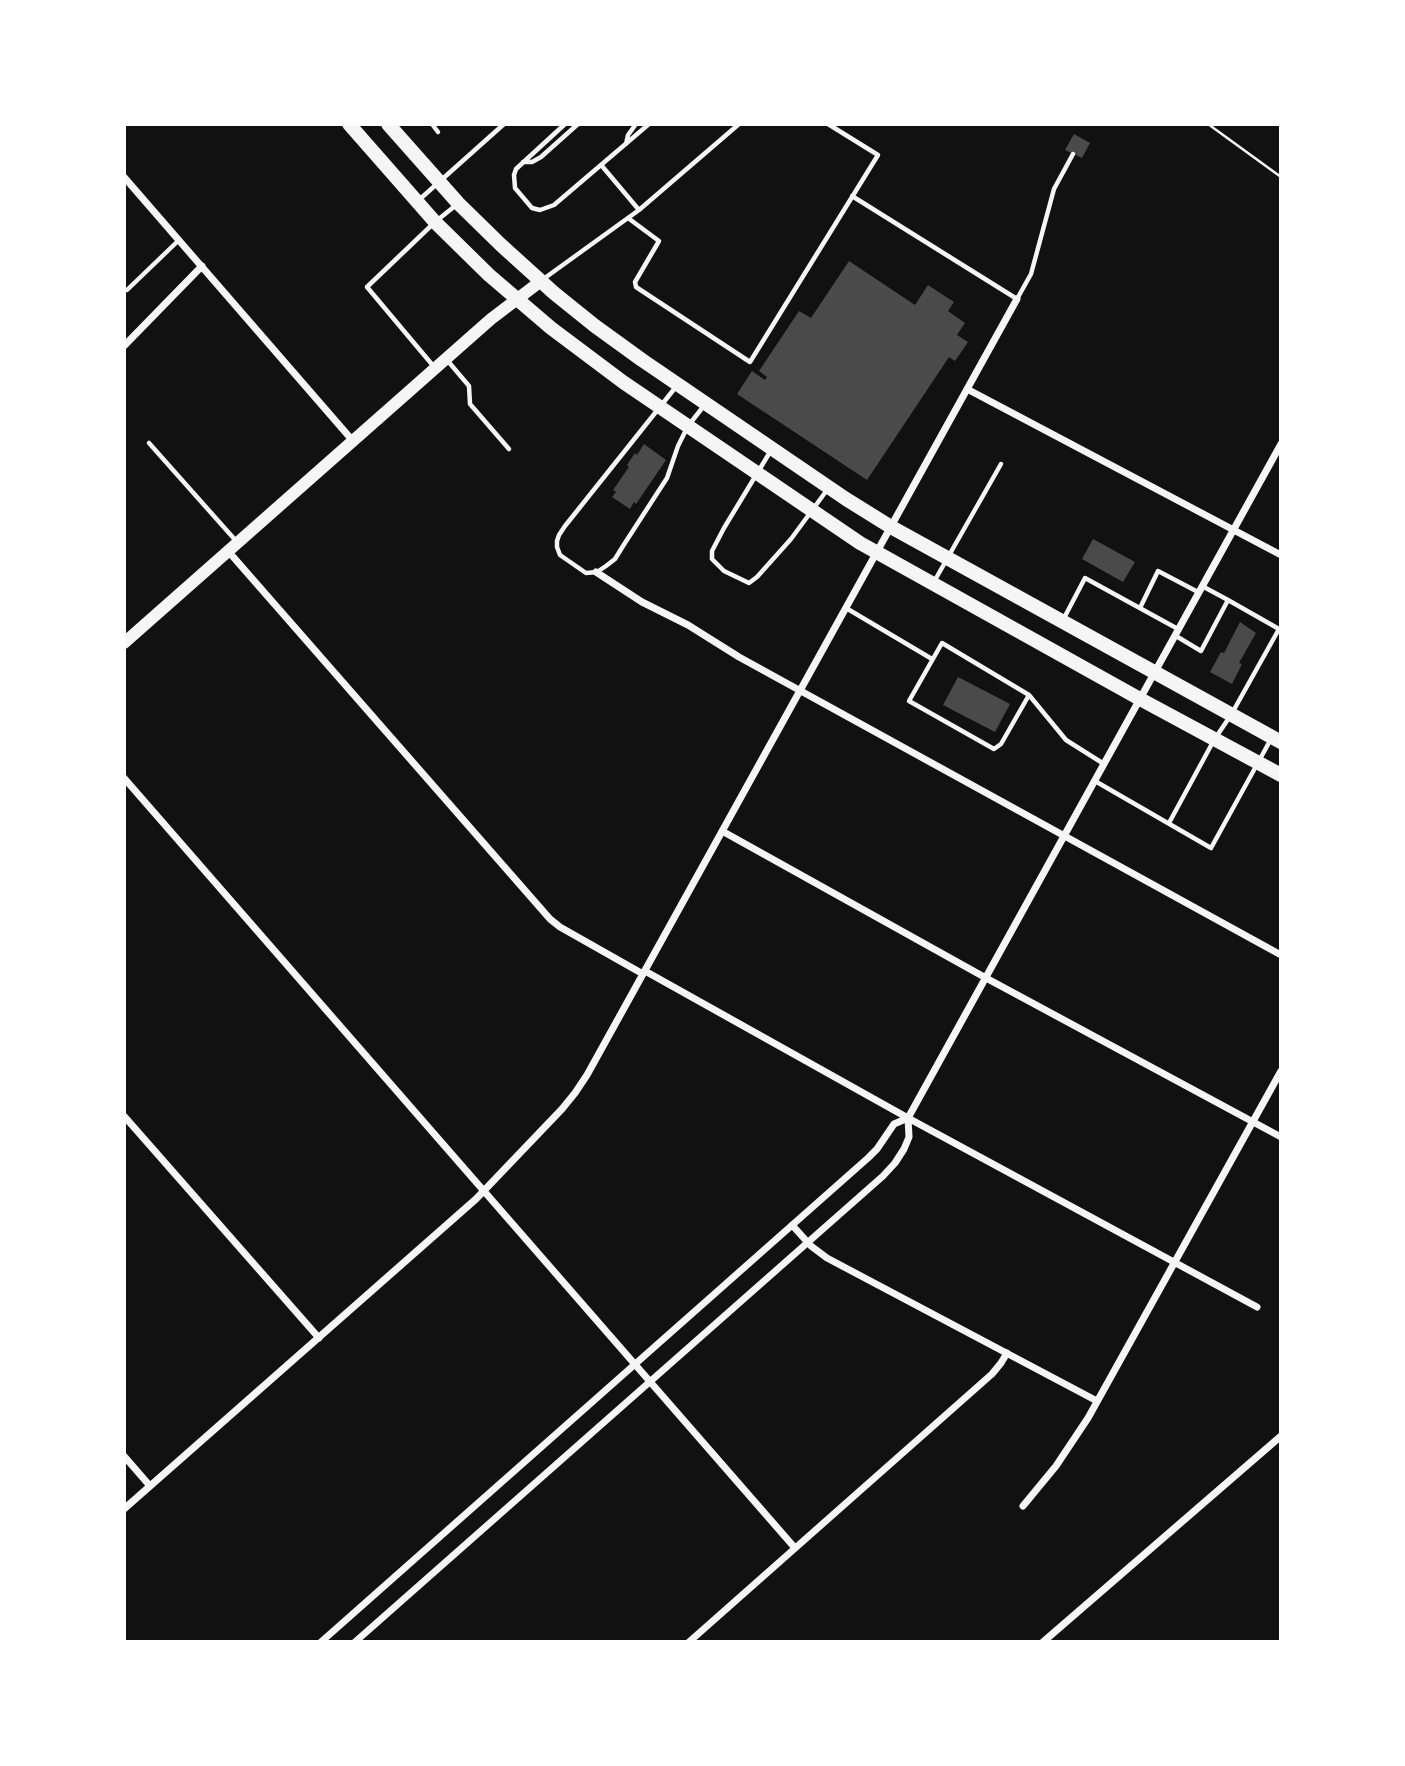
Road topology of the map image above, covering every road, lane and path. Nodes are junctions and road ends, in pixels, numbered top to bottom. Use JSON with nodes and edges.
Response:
{"nodes":[{"id":1,"x":349,"y":124,"type":"edge"},
{"id":2,"x":388,"y":124,"type":"edge"},
{"id":3,"x":432,"y":124,"type":"edge"},
{"id":4,"x":504,"y":124,"type":"edge"},
{"id":5,"x":565,"y":124,"type":"edge"},
{"id":6,"x":578,"y":124,"type":"edge"},
{"id":7,"x":636,"y":124,"type":"edge"},
{"id":8,"x":649,"y":124,"type":"edge"},
{"id":9,"x":739,"y":124,"type":"edge"},
{"id":10,"x":828,"y":124,"type":"edge"},
{"id":11,"x":1208,"y":124,"type":"edge"},
{"id":12,"x":438,"y":132,"type":"dead end"},
{"id":13,"x":625,"y":145,"type":"junction"},
{"id":14,"x":1073,"y":154,"type":"dead end"},
{"id":15,"x":523,"y":162,"type":"junction"},
{"id":16,"x":602,"y":166,"type":"junction"},
{"id":17,"x":124,"y":177,"type":"edge"},
{"id":18,"x":1281,"y":177,"type":"edge"},
{"id":19,"x":438,"y":181,"type":"junction"},
{"id":20,"x":852,"y":196,"type":"junction"},
{"id":21,"x":416,"y":202,"type":"junction"},
{"id":22,"x":458,"y":203,"type":"junction"},
{"id":23,"x":639,"y":210,"type":"junction"},
{"id":24,"x":628,"y":218,"type":"junction"},
{"id":25,"x":435,"y":222,"type":"junction"},
{"id":26,"x":179,"y":240,"type":"junction"},
{"id":27,"x":202,"y":266,"type":"junction"},
{"id":28,"x":541,"y":281,"type":"junction"},
{"id":29,"x":127,"y":290,"type":"dead end"},
{"id":30,"x":516,"y":299,"type":"junction"},
{"id":31,"x":1017,"y":299,"type":"junction"},
{"id":32,"x":124,"y":346,"type":"edge"},
{"id":33,"x":446,"y":359,"type":"junction"},
{"id":34,"x":435,"y":369,"type":"junction"},
{"id":35,"x":678,"y":384,"type":"junction"},
{"id":36,"x":967,"y":388,"type":"junction"},
{"id":37,"x":706,"y":403,"type":"junction"},
{"id":38,"x":659,"y":407,"type":"junction"},
{"id":39,"x":688,"y":426,"type":"junction"},
{"id":40,"x":353,"y":441,"type":"junction"},
{"id":41,"x":149,"y":443,"type":"dead end"},
{"id":42,"x":1281,"y":444,"type":"edge"},
{"id":43,"x":772,"y":448,"type":"junction"},
{"id":44,"x":509,"y":449,"type":"dead end"},
{"id":45,"x":1001,"y":464,"type":"dead end"},
{"id":46,"x":757,"y":473,"type":"junction"},
{"id":47,"x":829,"y":487,"type":"junction"},
{"id":48,"x":812,"y":511,"type":"junction"},
{"id":49,"x":891,"y":527,"type":"junction"},
{"id":50,"x":1234,"y":530,"type":"junction"},
{"id":51,"x":233,"y":547,"type":"junction"},
{"id":52,"x":877,"y":552,"type":"junction"},
{"id":53,"x":1281,"y":555,"type":"edge"},
{"id":54,"x":947,"y":558,"type":"junction"},
{"id":55,"x":596,"y":572,"type":"junction"},
{"id":56,"x":933,"y":584,"type":"junction"},
{"id":57,"x":1201,"y":589,"type":"junction"},
{"id":58,"x":1228,"y":600,"type":"junction"},
{"id":59,"x":845,"y":608,"type":"junction"},
{"id":60,"x":1140,"y":608,"type":"junction"},
{"id":61,"x":1062,"y":622,"type":"junction"},
{"id":62,"x":1177,"y":633,"type":"junction"},
{"id":63,"x":124,"y":643,"type":"edge"},
{"id":64,"x":932,"y":659,"type":"junction"},
{"id":65,"x":1154,"y":673,"type":"junction"},
{"id":66,"x":800,"y":690,"type":"junction"},
{"id":67,"x":1029,"y":695,"type":"junction"},
{"id":68,"x":1140,"y":699,"type":"junction"},
{"id":69,"x":1231,"y":715,"type":"junction"},
{"id":70,"x":1277,"y":739,"type":"edge"},
{"id":71,"x":1214,"y":740,"type":"junction"},
{"id":72,"x":1258,"y":763,"type":"junction"},
{"id":73,"x":1104,"y":764,"type":"junction"},
{"id":74,"x":1281,"y":775,"type":"edge"},
{"id":75,"x":124,"y":778,"type":"edge"},
{"id":76,"x":1095,"y":780,"type":"junction"},
{"id":77,"x":1169,"y":823,"type":"junction"},
{"id":78,"x":722,"y":831,"type":"junction"},
{"id":79,"x":1064,"y":837,"type":"junction"},
{"id":80,"x":1281,"y":955,"type":"edge"},
{"id":81,"x":644,"y":972,"type":"junction"},
{"id":82,"x":986,"y":978,"type":"junction"},
{"id":83,"x":1281,"y":1071,"type":"edge"},
{"id":84,"x":124,"y":1116,"type":"edge"},
{"id":85,"x":908,"y":1118,"type":"junction"},
{"id":86,"x":1252,"y":1122,"type":"junction"},
{"id":87,"x":1281,"y":1137,"type":"edge"},
{"id":88,"x":484,"y":1191,"type":"junction"},
{"id":89,"x":792,"y":1225,"type":"junction"},
{"id":90,"x":807,"y":1242,"type":"junction"},
{"id":91,"x":1174,"y":1262,"type":"junction"},
{"id":92,"x":1257,"y":1307,"type":"dead end"},
{"id":93,"x":319,"y":1338,"type":"junction"},
{"id":94,"x":1007,"y":1353,"type":"junction"},
{"id":95,"x":635,"y":1364,"type":"junction"},
{"id":96,"x":650,"y":1381,"type":"junction"},
{"id":97,"x":1097,"y":1401,"type":"junction"},
{"id":98,"x":1281,"y":1436,"type":"edge"},
{"id":99,"x":124,"y":1456,"type":"edge"},
{"id":100,"x":150,"y":1486,"type":"junction"},
{"id":101,"x":1023,"y":1506,"type":"dead end"},
{"id":102,"x":124,"y":1509,"type":"edge"},
{"id":103,"x":794,"y":1548,"type":"junction"},
{"id":104,"x":321,"y":1642,"type":"edge"},
{"id":105,"x":355,"y":1642,"type":"edge"},
{"id":106,"x":689,"y":1642,"type":"edge"},
{"id":107,"x":1043,"y":1642,"type":"edge"}],
"edges":[{"from":1,"to":21,"type":"main road"},
{"from":2,"to":19,"type":"main road"},
{"from":3,"to":12,"type":"lane"},
{"from":4,"to":19,"type":"lane"},
{"from":5,"to":15,"type":"lane"},
{"from":6,"to":15,"type":"lane"},
{"from":7,"to":13,"type":"lane"},
{"from":8,"to":13,"type":"lane"},
{"from":9,"to":23,"type":"lane"},
{"from":10,"to":20,"type":"lane"},
{"from":11,"to":18,"type":"path"},
{"from":13,"to":16,"type":"lane"},
{"from":14,"to":31,"type":"lane"},
{"from":15,"to":16,"type":"lane"},
{"from":16,"to":23,"type":"lane"},
{"from":17,"to":26,"type":"street"},
{"from":19,"to":21,"type":"lane"},
{"from":19,"to":22,"type":"main road"},
{"from":20,"to":24,"type":"lane"},
{"from":20,"to":31,"type":"lane"},
{"from":21,"to":25,"type":"main road"},
{"from":22,"to":25,"type":"lane"},
{"from":22,"to":28,"type":"main road"},
{"from":23,"to":24,"type":"lane"},
{"from":24,"to":28,"type":"lane"},
{"from":25,"to":30,"type":"main road"},
{"from":25,"to":34,"type":"lane"},
{"from":26,"to":27,"type":"street"},
{"from":26,"to":29,"type":"lane"},
{"from":27,"to":32,"type":"street"},
{"from":27,"to":40,"type":"street"},
{"from":28,"to":30,"type":"main road"},
{"from":28,"to":35,"type":"main road"},
{"from":30,"to":33,"type":"main road"},
{"from":30,"to":38,"type":"main road"},
{"from":31,"to":36,"type":"street"},
{"from":33,"to":34,"type":"main road"},
{"from":33,"to":44,"type":"lane"},
{"from":34,"to":40,"type":"main road"},
{"from":35,"to":37,"type":"main road"},
{"from":35,"to":38,"type":"lane"},
{"from":36,"to":49,"type":"street"},
{"from":36,"to":50,"type":"street"},
{"from":37,"to":39,"type":"lane"},
{"from":37,"to":43,"type":"main road"},
{"from":38,"to":39,"type":"main road"},
{"from":38,"to":55,"type":"lane"},
{"from":39,"to":46,"type":"main road"},
{"from":39,"to":55,"type":"lane"},
{"from":40,"to":51,"type":"main road"},
{"from":41,"to":51,"type":"lane"},
{"from":42,"to":50,"type":"street"},
{"from":43,"to":46,"type":"lane"},
{"from":43,"to":47,"type":"main road"},
{"from":45,"to":54,"type":"lane"},
{"from":46,"to":48,"type":"main road"},
{"from":46,"to":48,"type":"lane"},
{"from":47,"to":48,"type":"lane"},
{"from":47,"to":49,"type":"main road"},
{"from":48,"to":52,"type":"main road"},
{"from":49,"to":52,"type":"street"},
{"from":49,"to":54,"type":"main road"},
{"from":50,"to":53,"type":"street"},
{"from":50,"to":57,"type":"street"},
{"from":51,"to":63,"type":"main road"},
{"from":51,"to":81,"type":"street"},
{"from":52,"to":56,"type":"main road"},
{"from":52,"to":59,"type":"street"},
{"from":54,"to":56,"type":"lane"},
{"from":54,"to":61,"type":"main road"},
{"from":55,"to":66,"type":"street"},
{"from":56,"to":68,"type":"main road"},
{"from":57,"to":58,"type":"lane"},
{"from":57,"to":60,"type":"lane"},
{"from":57,"to":62,"type":"street"},
{"from":58,"to":62,"type":"lane"},
{"from":58,"to":69,"type":"lane"},
{"from":59,"to":64,"type":"lane"},
{"from":59,"to":66,"type":"street"},
{"from":60,"to":61,"type":"lane"},
{"from":60,"to":62,"type":"lane"},
{"from":61,"to":65,"type":"main road"},
{"from":62,"to":65,"type":"street"},
{"from":64,"to":67,"type":"lane"},
{"from":64,"to":67,"type":"lane"},
{"from":65,"to":68,"type":"street"},
{"from":65,"to":69,"type":"main road"},
{"from":66,"to":78,"type":"street"},
{"from":66,"to":79,"type":"street"},
{"from":67,"to":73,"type":"lane"},
{"from":68,"to":71,"type":"main road"},
{"from":68,"to":73,"type":"street"},
{"from":69,"to":70,"type":"main road"},
{"from":69,"to":71,"type":"lane"},
{"from":70,"to":72,"type":"lane"},
{"from":71,"to":72,"type":"main road"},
{"from":71,"to":77,"type":"lane"},
{"from":72,"to":74,"type":"main road"},
{"from":72,"to":77,"type":"lane"},
{"from":73,"to":76,"type":"street"},
{"from":75,"to":88,"type":"street"},
{"from":76,"to":77,"type":"lane"},
{"from":76,"to":79,"type":"street"},
{"from":78,"to":81,"type":"street"},
{"from":78,"to":82,"type":"street"},
{"from":79,"to":80,"type":"street"},
{"from":79,"to":82,"type":"street"},
{"from":81,"to":85,"type":"street"},
{"from":81,"to":88,"type":"street"},
{"from":82,"to":85,"type":"street"},
{"from":82,"to":86,"type":"street"},
{"from":83,"to":86,"type":"street"},
{"from":84,"to":93,"type":"street"},
{"from":85,"to":89,"type":"street"},
{"from":85,"to":90,"type":"street"},
{"from":85,"to":91,"type":"street"},
{"from":86,"to":87,"type":"street"},
{"from":86,"to":91,"type":"street"},
{"from":88,"to":93,"type":"street"},
{"from":88,"to":95,"type":"street"},
{"from":89,"to":90,"type":"street"},
{"from":89,"to":95,"type":"street"},
{"from":90,"to":94,"type":"street"},
{"from":90,"to":96,"type":"street"},
{"from":91,"to":92,"type":"street"},
{"from":91,"to":97,"type":"street"},
{"from":93,"to":100,"type":"street"},
{"from":94,"to":97,"type":"street"},
{"from":94,"to":103,"type":"street"},
{"from":95,"to":96,"type":"street"},
{"from":95,"to":104,"type":"street"},
{"from":96,"to":103,"type":"street"},
{"from":96,"to":105,"type":"street"},
{"from":97,"to":101,"type":"street"},
{"from":98,"to":107,"type":"street"},
{"from":99,"to":100,"type":"street"},
{"from":100,"to":102,"type":"street"},
{"from":103,"to":106,"type":"street"}]}
